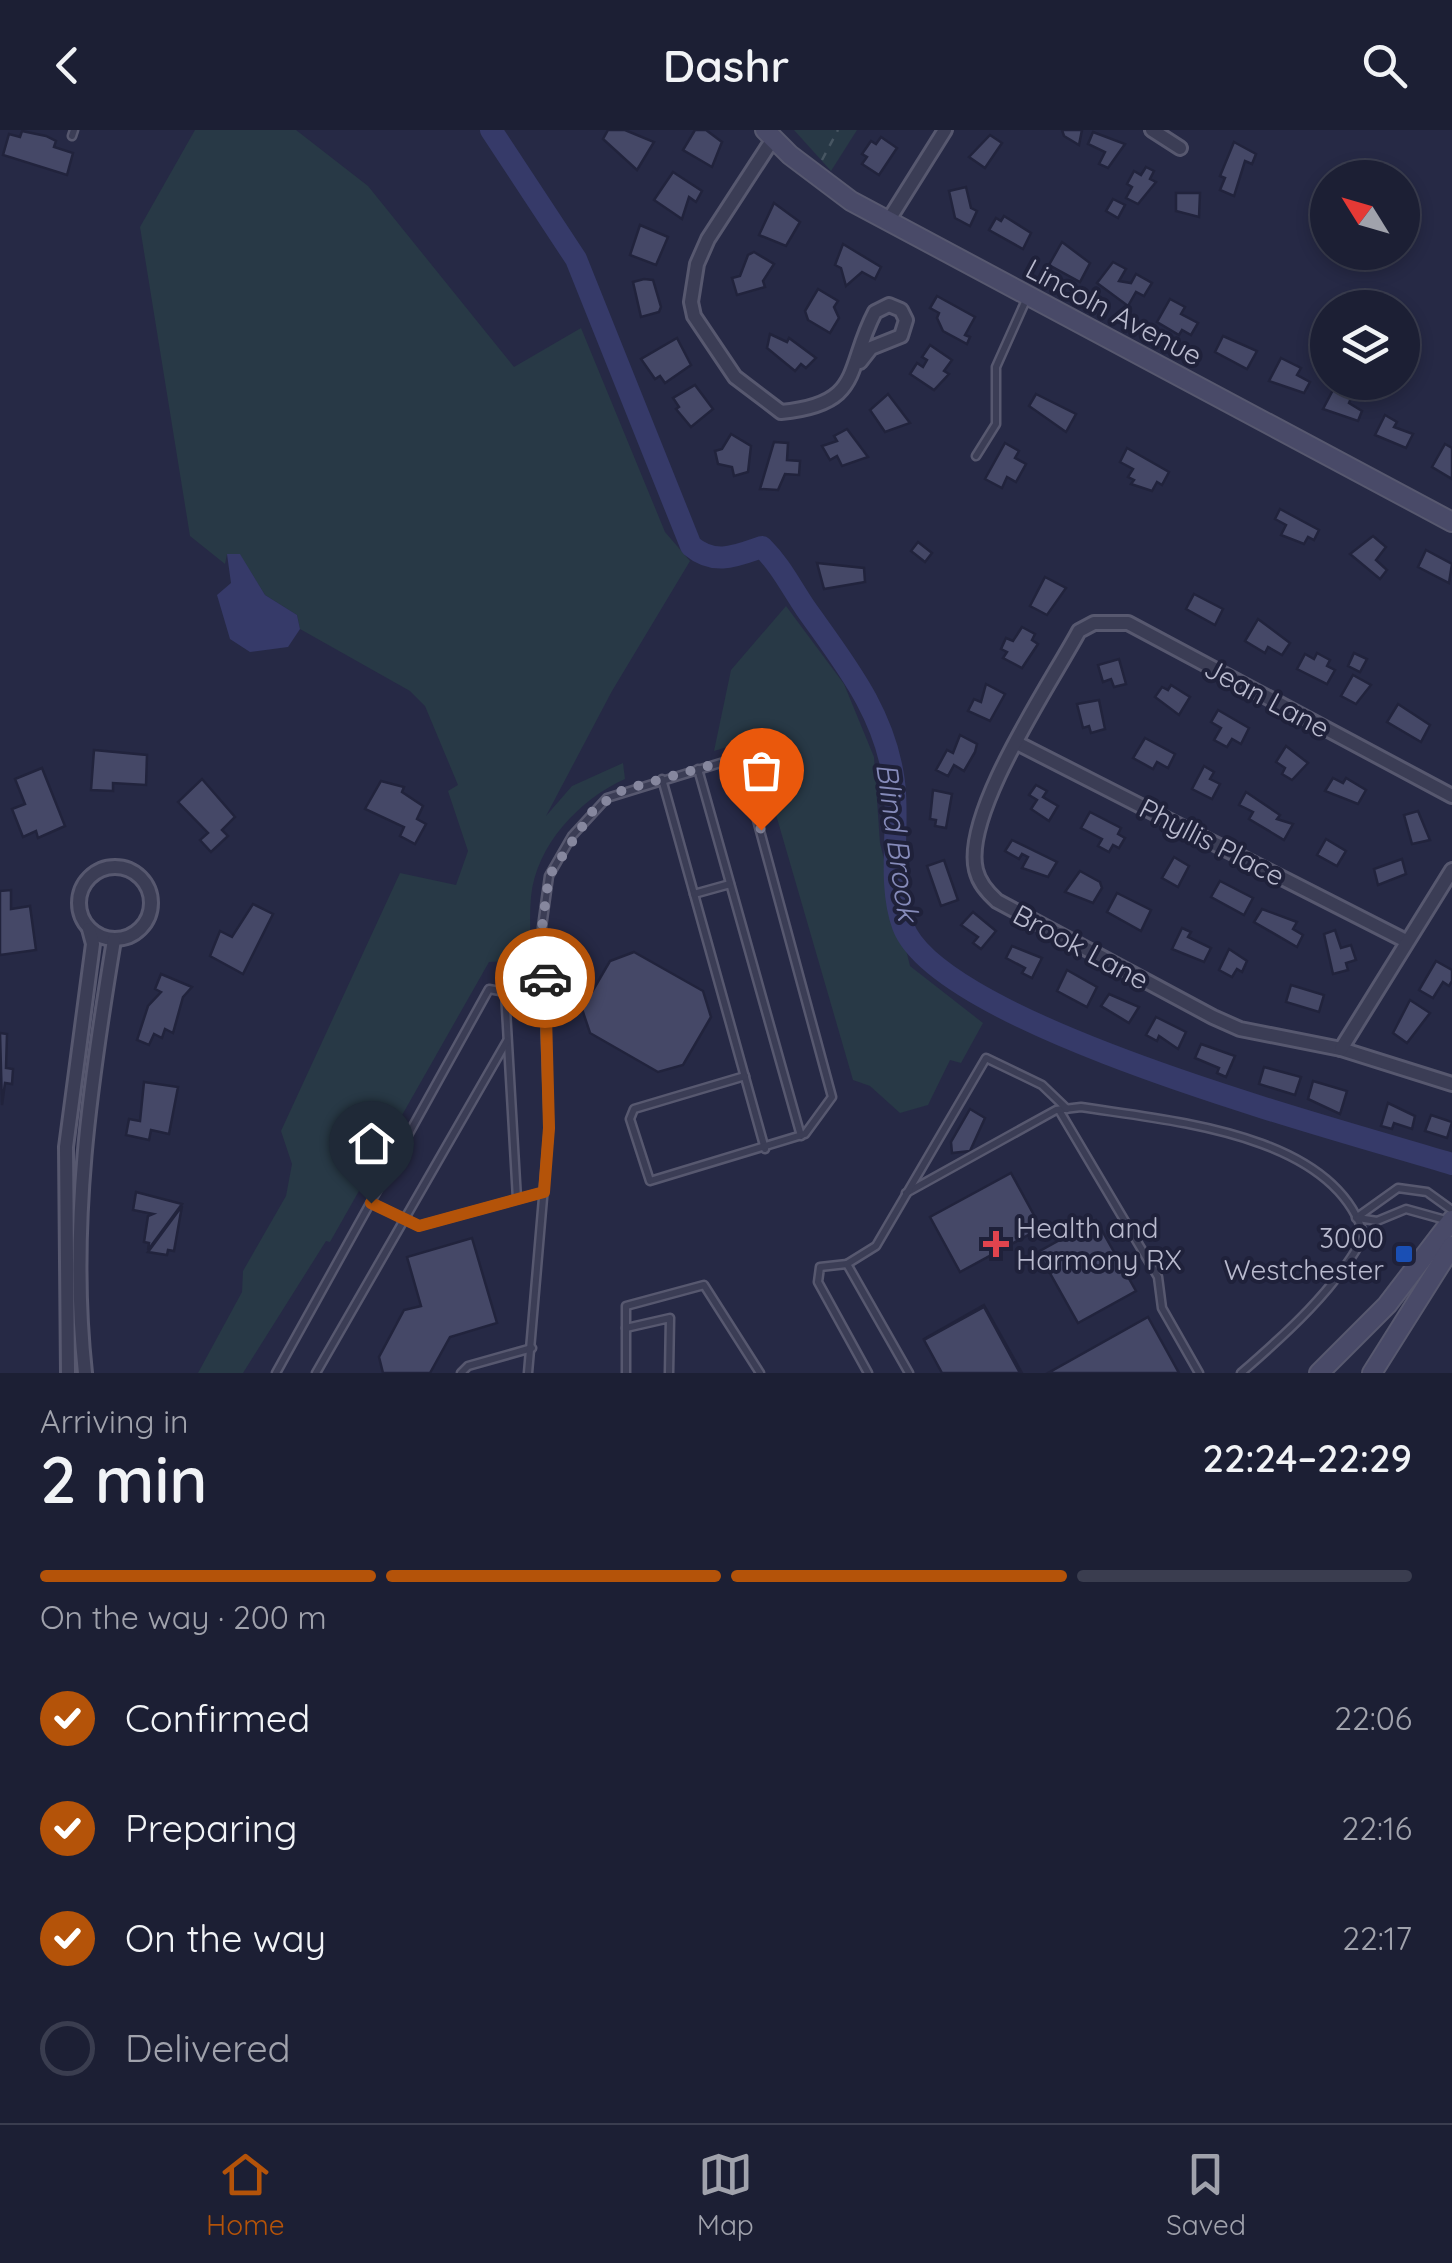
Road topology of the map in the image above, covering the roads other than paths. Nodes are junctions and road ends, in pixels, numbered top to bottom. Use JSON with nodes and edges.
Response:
{"nodes":[{"id":1,"x":946,"y":130,"type":"edge"},
{"id":2,"x":1152,"y":130,"type":"edge"},
{"id":3,"x":769,"y":135,"type":"edge"},
{"id":4,"x":1180,"y":148,"type":"dead end"},
{"id":5,"x":888,"y":221,"type":"junction"},
{"id":6,"x":1027,"y":297,"type":"junction"},
{"id":7,"x":860,"y":362,"type":"junction"},
{"id":8,"x":976,"y":456,"type":"dead end"},
{"id":9,"x":1452,"y":522,"type":"edge"},
{"id":10,"x":1079,"y":632,"type":"joint"},
{"id":11,"x":1017,"y":742,"type":"junction"},
{"id":12,"x":698,"y":769,"type":"junction"},
{"id":13,"x":662,"y":780,"type":"junction"},
{"id":14,"x":1452,"y":796,"type":"edge"},
{"id":15,"x":1452,"y":870,"type":"edge"},
{"id":16,"x":730,"y":884,"type":"junction"},
{"id":17,"x":694,"y":894,"type":"junction"},
{"id":18,"x":89,"y":930,"type":"junction"},
{"id":19,"x":114,"y":940,"type":"junction"},
{"id":20,"x":1406,"y":941,"type":"junction"},
{"id":21,"x":508,"y":1040,"type":"junction"},
{"id":22,"x":1341,"y":1049,"type":"junction"},
{"id":23,"x":745,"y":1076,"type":"junction"},
{"id":24,"x":1452,"y":1084,"type":"edge"},
{"id":25,"x":1063,"y":1109,"type":"junction"},
{"id":26,"x":802,"y":1136,"type":"junction"},
{"id":27,"x":765,"y":1148,"type":"junction"},
{"id":28,"x":544,"y":1192,"type":"junction"},
{"id":29,"x":906,"y":1193,"type":"junction"},
{"id":30,"x":517,"y":1199,"type":"junction"},
{"id":31,"x":371,"y":1203,"type":"junction"},
{"id":32,"x":1452,"y":1210,"type":"edge"},
{"id":33,"x":1356,"y":1218,"type":"junction"},
{"id":34,"x":1452,"y":1221,"type":"edge"},
{"id":35,"x":407,"y":1223,"type":"junction"},
{"id":36,"x":1452,"y":1246,"type":"edge"},
{"id":37,"x":848,"y":1264,"type":"junction"},
{"id":38,"x":626,"y":1328,"type":"junction"},
{"id":39,"x":532,"y":1348,"type":"junction"},
{"id":40,"x":68,"y":1373,"type":"edge"},
{"id":41,"x":85,"y":1373,"type":"edge"},
{"id":42,"x":276,"y":1373,"type":"edge"},
{"id":43,"x":316,"y":1373,"type":"edge"},
{"id":44,"x":461,"y":1373,"type":"edge"},
{"id":45,"x":528,"y":1373,"type":"edge"},
{"id":46,"x":626,"y":1373,"type":"edge"},
{"id":47,"x":668,"y":1373,"type":"edge"},
{"id":48,"x":760,"y":1373,"type":"edge"},
{"id":49,"x":868,"y":1373,"type":"edge"},
{"id":50,"x":909,"y":1373,"type":"edge"},
{"id":51,"x":1199,"y":1373,"type":"edge"},
{"id":52,"x":1241,"y":1373,"type":"edge"},
{"id":53,"x":1318,"y":1373,"type":"edge"},
{"id":54,"x":1372,"y":1373,"type":"edge"}],
"edges":[{"from":1,"to":5,"type":"street"},
{"from":2,"to":4,"type":"street"},
{"from":3,"to":5,"type":"street","name":"Lincoln Avenue"},
{"from":3,"to":7,"type":"street"},
{"from":5,"to":6,"type":"street","name":"Lincoln Avenue"},
{"from":6,"to":8,"type":"lane"},
{"from":6,"to":9,"type":"street","name":"Lincoln Avenue"},
{"from":7,"to":7,"type":"street"},
{"from":10,"to":11,"type":"street","name":"Brook Lane"},
{"from":10,"to":14,"type":"street","name":"Jean Lane"},
{"from":11,"to":20,"type":"street","name":"Phyllis Place"},
{"from":11,"to":22,"type":"street","name":"Brook Lane"},
{"from":12,"to":13,"type":"lane"},
{"from":12,"to":16,"type":"lane"},
{"from":12,"to":26,"type":"lane"},
{"from":13,"to":17,"type":"lane"},
{"from":13,"to":28,"type":"lane"},
{"from":15,"to":20,"type":"street"},
{"from":16,"to":17,"type":"lane"},
{"from":16,"to":26,"type":"lane"},
{"from":17,"to":23,"type":"lane"},
{"from":18,"to":19,"type":"street"},
{"from":18,"to":19,"type":"street"},
{"from":18,"to":40,"type":"street"},
{"from":19,"to":41,"type":"street"},
{"from":20,"to":22,"type":"street"},
{"from":21,"to":30,"type":"lane"},
{"from":21,"to":31,"type":"lane"},
{"from":21,"to":35,"type":"lane"},
{"from":22,"to":24,"type":"street","name":"Brook Lane"},
{"from":23,"to":27,"type":"lane"},
{"from":23,"to":27,"type":"lane"},
{"from":25,"to":29,"type":"lane"},
{"from":25,"to":29,"type":"lane"},
{"from":25,"to":33,"type":"lane"},
{"from":25,"to":51,"type":"lane"},
{"from":26,"to":27,"type":"lane"},
{"from":28,"to":30,"type":"lane"},
{"from":28,"to":39,"type":"lane"},
{"from":29,"to":37,"type":"lane"},
{"from":30,"to":35,"type":"lane"},
{"from":31,"to":35,"type":"lane"},
{"from":31,"to":42,"type":"lane"},
{"from":32,"to":33,"type":"lane"},
{"from":33,"to":34,"type":"lane"},
{"from":33,"to":52,"type":"lane"},
{"from":34,"to":53,"type":"street"},
{"from":35,"to":43,"type":"lane"},
{"from":36,"to":54,"type":"street"},
{"from":37,"to":49,"type":"lane"},
{"from":37,"to":50,"type":"lane"},
{"from":38,"to":46,"type":"lane"},
{"from":38,"to":47,"type":"lane"},
{"from":38,"to":48,"type":"lane"},
{"from":39,"to":44,"type":"lane"},
{"from":39,"to":45,"type":"lane"}]}
